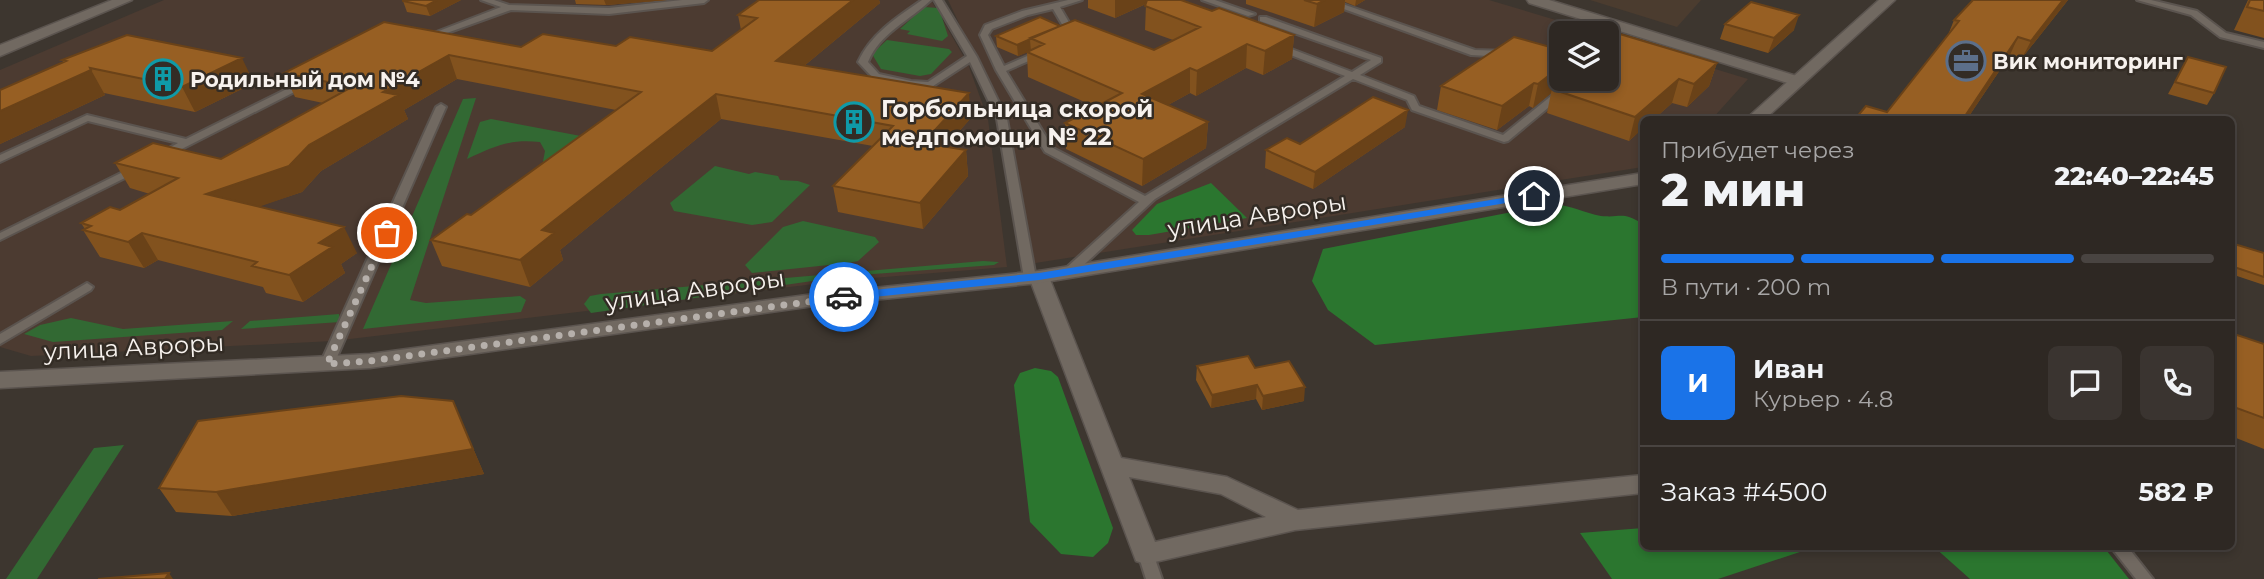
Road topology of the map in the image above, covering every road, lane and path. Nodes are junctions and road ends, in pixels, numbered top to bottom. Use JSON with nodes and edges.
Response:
{"nodes":[{"id":1,"x":125,"y":0,"type":"edge"},
{"id":2,"x":485,"y":0,"type":"edge"},
{"id":3,"x":704,"y":0,"type":"edge"},
{"id":4,"x":927,"y":0,"type":"edge"},
{"id":5,"x":938,"y":0,"type":"edge"},
{"id":6,"x":1078,"y":0,"type":"edge"},
{"id":7,"x":1206,"y":0,"type":"edge"},
{"id":8,"x":1323,"y":0,"type":"edge"},
{"id":9,"x":1534,"y":0,"type":"edge"},
{"id":10,"x":1888,"y":0,"type":"edge"},
{"id":11,"x":2141,"y":0,"type":"edge"},
{"id":12,"x":510,"y":7,"type":"junction"},
{"id":13,"x":1056,"y":7,"type":"junction"},
{"id":14,"x":1251,"y":14,"type":"dead end"},
{"id":15,"x":1263,"y":19,"type":"dead end"},
{"id":16,"x":415,"y":38,"type":"edge"},
{"id":17,"x":1264,"y":41,"type":"edge"},
{"id":18,"x":1063,"y":44,"type":"edge"},
{"id":19,"x":2264,"y":45,"type":"edge"},
{"id":20,"x":1050,"y":50,"type":"edge"},
{"id":21,"x":0,"y":51,"type":"edge"},
{"id":22,"x":1516,"y":54,"type":"edge"},
{"id":23,"x":972,"y":57,"type":"junction"},
{"id":24,"x":1001,"y":70,"type":"junction"},
{"id":25,"x":1353,"y":75,"type":"junction"},
{"id":26,"x":317,"y":76,"type":"edge"},
{"id":27,"x":1797,"y":81,"type":"junction"},
{"id":28,"x":1563,"y":91,"type":"edge"},
{"id":29,"x":441,"y":107,"type":"dead end"},
{"id":30,"x":1758,"y":116,"type":"edge"},
{"id":31,"x":187,"y":142,"type":"junction"},
{"id":32,"x":0,"y":159,"type":"edge"},
{"id":33,"x":1640,"y":178,"type":"edge"},
{"id":34,"x":1146,"y":201,"type":"junction"},
{"id":35,"x":0,"y":237,"type":"edge"},
{"id":36,"x":1070,"y":271,"type":"junction"},
{"id":37,"x":1034,"y":277,"type":"junction"},
{"id":38,"x":87,"y":287,"type":"dead end"},
{"id":39,"x":0,"y":340,"type":"edge"},
{"id":40,"x":327,"y":364,"type":"junction"},
{"id":41,"x":0,"y":380,"type":"edge"},
{"id":42,"x":1112,"y":465,"type":"junction"},
{"id":43,"x":1640,"y":485,"type":"edge"},
{"id":44,"x":1295,"y":520,"type":"junction"},
{"id":45,"x":2121,"y":550,"type":"edge"},
{"id":46,"x":1146,"y":554,"type":"junction"},
{"id":47,"x":1154,"y":579,"type":"edge"},
{"id":48,"x":2145,"y":579,"type":"edge"}],
"edges":[{"from":1,"to":21,"type":"street"},
{"from":2,"to":12,"type":"lane"},
{"from":3,"to":12,"type":"lane"},
{"from":4,"to":23,"type":"lane"},
{"from":5,"to":23,"type":"lane"},
{"from":6,"to":13,"type":"lane"},
{"from":7,"to":14,"type":"lane"},
{"from":8,"to":22,"type":"lane"},
{"from":9,"to":27,"type":"street"},
{"from":10,"to":27,"type":"street"},
{"from":11,"to":19,"type":"lane"},
{"from":12,"to":16,"type":"lane"},
{"from":13,"to":18,"type":"lane"},
{"from":13,"to":24,"type":"lane"},
{"from":15,"to":25,"type":"lane"},
{"from":17,"to":25,"type":"lane"},
{"from":20,"to":24,"type":"lane"},
{"from":23,"to":37,"type":"lane"},
{"from":24,"to":34,"type":"lane"},
{"from":25,"to":28,"type":"lane"},
{"from":25,"to":34,"type":"lane"},
{"from":26,"to":31,"type":"lane"},
{"from":27,"to":30,"type":"street"},
{"from":29,"to":40,"type":"lane"},
{"from":31,"to":32,"type":"lane"},
{"from":31,"to":35,"type":"lane"},
{"from":33,"to":36,"type":"street","name":"улица Авроры"},
{"from":34,"to":36,"type":"lane"},
{"from":36,"to":37,"type":"street","name":"улица Авроры"},
{"from":37,"to":40,"type":"street","name":"улица Авроры"},
{"from":37,"to":42,"type":"street"},
{"from":38,"to":39,"type":"lane"},
{"from":40,"to":41,"type":"street","name":"улица Авроры"},
{"from":42,"to":44,"type":"street"},
{"from":42,"to":46,"type":"street"},
{"from":43,"to":44,"type":"street"},
{"from":44,"to":46,"type":"street"},
{"from":45,"to":48,"type":"lane"},
{"from":46,"to":47,"type":"lane"}]}
